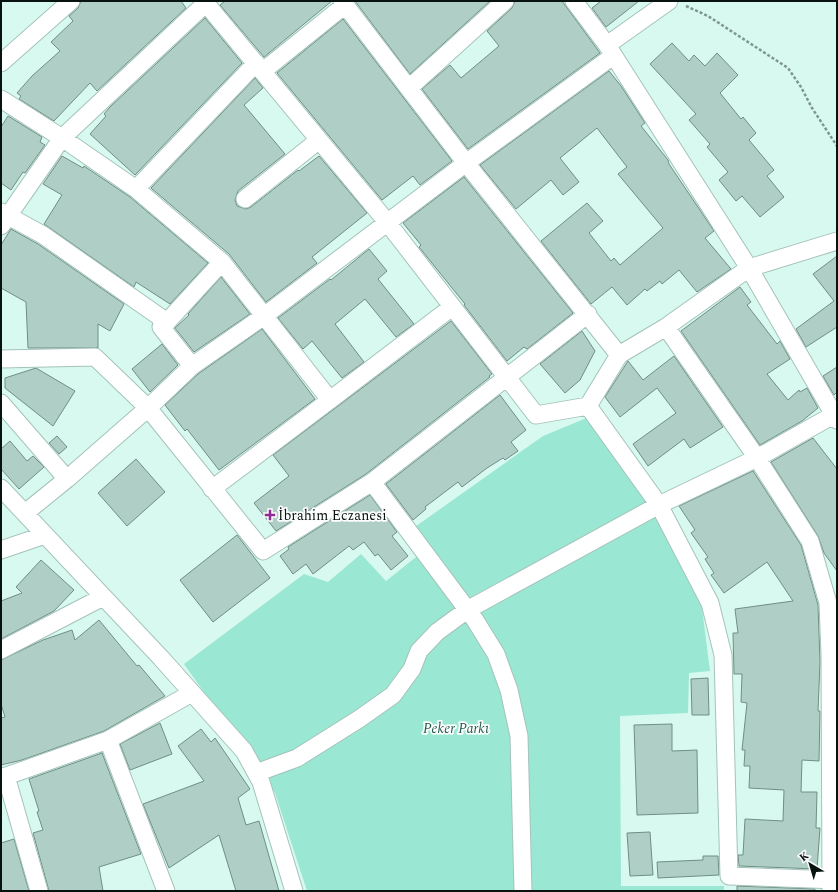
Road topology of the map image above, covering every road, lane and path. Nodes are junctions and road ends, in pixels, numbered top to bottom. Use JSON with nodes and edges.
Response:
{"nodes":[{"id":1,"x":71,"y":1,"type":"edge"},
{"id":2,"x":505,"y":1,"type":"edge"},
{"id":3,"x":574,"y":1,"type":"edge"},
{"id":4,"x":205,"y":2,"type":"edge"},
{"id":5,"x":344,"y":3,"type":"edge"},
{"id":6,"x":675,"y":3,"type":"edge"},
{"id":7,"x":610,"y":50,"type":"junction"},
{"id":8,"x":1,"y":63,"type":"edge"},
{"id":9,"x":260,"y":67,"type":"junction"},
{"id":10,"x":409,"y":88,"type":"junction"},
{"id":11,"x":1,"y":99,"type":"edge"},
{"id":12,"x":62,"y":138,"type":"junction"},
{"id":13,"x":319,"y":140,"type":"junction"},
{"id":14,"x":837,"y":146,"type":"edge"},
{"id":15,"x":466,"y":163,"type":"junction"},
{"id":16,"x":136,"y":189,"type":"junction"},
{"id":17,"x":245,"y":199,"type":"dead end"},
{"id":18,"x":3,"y":218,"type":"edge"},
{"id":19,"x":386,"y":222,"type":"junction"},
{"id":20,"x":837,"y":240,"type":"edge"},
{"id":21,"x":222,"y":262,"type":"junction"},
{"id":22,"x":749,"y":268,"type":"junction"},
{"id":23,"x":452,"y":307,"type":"junction"},
{"id":24,"x":588,"y":314,"type":"junction"},
{"id":25,"x":264,"y":316,"type":"junction"},
{"id":26,"x":168,"y":322,"type":"junction"},
{"id":27,"x":666,"y":327,"type":"junction"},
{"id":28,"x":618,"y":354,"type":"junction"},
{"id":29,"x":1,"y":359,"type":"edge"},
{"id":30,"x":192,"y":366,"type":"junction"},
{"id":31,"x":508,"y":378,"type":"junction"},
{"id":32,"x":330,"y":400,"type":"junction"},
{"id":33,"x":1,"y":403,"type":"edge"},
{"id":34,"x":588,"y":406,"type":"junction"},
{"id":35,"x":148,"y":408,"type":"junction"},
{"id":36,"x":836,"y":416,"type":"edge"},
{"id":37,"x":757,"y":458,"type":"junction"},
{"id":38,"x":67,"y":479,"type":"junction"},
{"id":39,"x":372,"y":482,"type":"junction"},
{"id":40,"x":1,"y":488,"type":"edge"},
{"id":41,"x":212,"y":489,"type":"junction"},
{"id":42,"x":659,"y":505,"type":"junction"},
{"id":43,"x":25,"y":513,"type":"junction"},
{"id":44,"x":45,"y":535,"type":"junction"},
{"id":45,"x":1,"y":550,"type":"edge"},
{"id":46,"x":103,"y":596,"type":"junction"},
{"id":47,"x":832,"y":603,"type":"edge"},
{"id":48,"x":467,"y":610,"type":"junction"},
{"id":49,"x":1,"y":650,"type":"edge"},
{"id":50,"x":192,"y":693,"type":"junction"},
{"id":51,"x":108,"y":740,"type":"junction"},
{"id":52,"x":256,"y":773,"type":"junction"},
{"id":53,"x":4,"y":777,"type":"edge"},
{"id":54,"x":729,"y":884,"type":"edge"},
{"id":55,"x":833,"y":884,"type":"edge"},
{"id":56,"x":39,"y":891,"type":"edge"},
{"id":57,"x":166,"y":891,"type":"edge"},
{"id":58,"x":294,"y":891,"type":"edge"},
{"id":59,"x":523,"y":891,"type":"edge"}],
"edges":[{"from":1,"to":8,"type":"street"},
{"from":2,"to":10,"type":"street"},
{"from":3,"to":7,"type":"street"},
{"from":4,"to":9,"type":"street"},
{"from":4,"to":12,"type":"street"},
{"from":5,"to":9,"type":"street"},
{"from":5,"to":10,"type":"street"},
{"from":6,"to":7,"type":"street"},
{"from":6,"to":14,"type":"path"},
{"from":7,"to":15,"type":"street"},
{"from":7,"to":22,"type":"street"},
{"from":9,"to":13,"type":"street"},
{"from":9,"to":16,"type":"street"},
{"from":10,"to":15,"type":"street"},
{"from":11,"to":12,"type":"street"},
{"from":12,"to":16,"type":"street"},
{"from":12,"to":18,"type":"street"},
{"from":13,"to":17,"type":"street"},
{"from":13,"to":19,"type":"street"},
{"from":15,"to":19,"type":"street"},
{"from":15,"to":24,"type":"street"},
{"from":16,"to":21,"type":"street"},
{"from":18,"to":26,"type":"street"},
{"from":19,"to":23,"type":"street"},
{"from":19,"to":25,"type":"street"},
{"from":20,"to":22,"type":"street"},
{"from":21,"to":25,"type":"street"},
{"from":21,"to":26,"type":"street"},
{"from":22,"to":27,"type":"street"},
{"from":22,"to":36,"type":"street"},
{"from":23,"to":31,"type":"street"},
{"from":23,"to":32,"type":"street"},
{"from":24,"to":28,"type":"street"},
{"from":24,"to":31,"type":"street"},
{"from":25,"to":30,"type":"street"},
{"from":25,"to":32,"type":"street"},
{"from":26,"to":30,"type":"street"},
{"from":27,"to":28,"type":"street"},
{"from":27,"to":37,"type":"street"},
{"from":28,"to":34,"type":"street"},
{"from":29,"to":35,"type":"street"},
{"from":30,"to":35,"type":"street"},
{"from":31,"to":34,"type":"street"},
{"from":31,"to":39,"type":"street"},
{"from":32,"to":41,"type":"street"},
{"from":33,"to":38,"type":"street"},
{"from":34,"to":42,"type":"street"},
{"from":35,"to":38,"type":"street"},
{"from":35,"to":41,"type":"street"},
{"from":36,"to":37,"type":"street"},
{"from":37,"to":42,"type":"street"},
{"from":37,"to":47,"type":"street"},
{"from":38,"to":43,"type":"street"},
{"from":39,"to":41,"type":"street"},
{"from":39,"to":48,"type":"street"},
{"from":40,"to":43,"type":"street"},
{"from":42,"to":48,"type":"street"},
{"from":42,"to":54,"type":"street"},
{"from":43,"to":44,"type":"street"},
{"from":44,"to":45,"type":"street"},
{"from":44,"to":46,"type":"street"},
{"from":46,"to":49,"type":"street"},
{"from":46,"to":50,"type":"street"},
{"from":47,"to":55,"type":"street"},
{"from":48,"to":52,"type":"street"},
{"from":48,"to":59,"type":"street"},
{"from":50,"to":51,"type":"street"},
{"from":50,"to":52,"type":"street"},
{"from":51,"to":53,"type":"street"},
{"from":51,"to":57,"type":"street"},
{"from":52,"to":58,"type":"street"},
{"from":53,"to":56,"type":"street"},
{"from":54,"to":55,"type":"street"}]}
